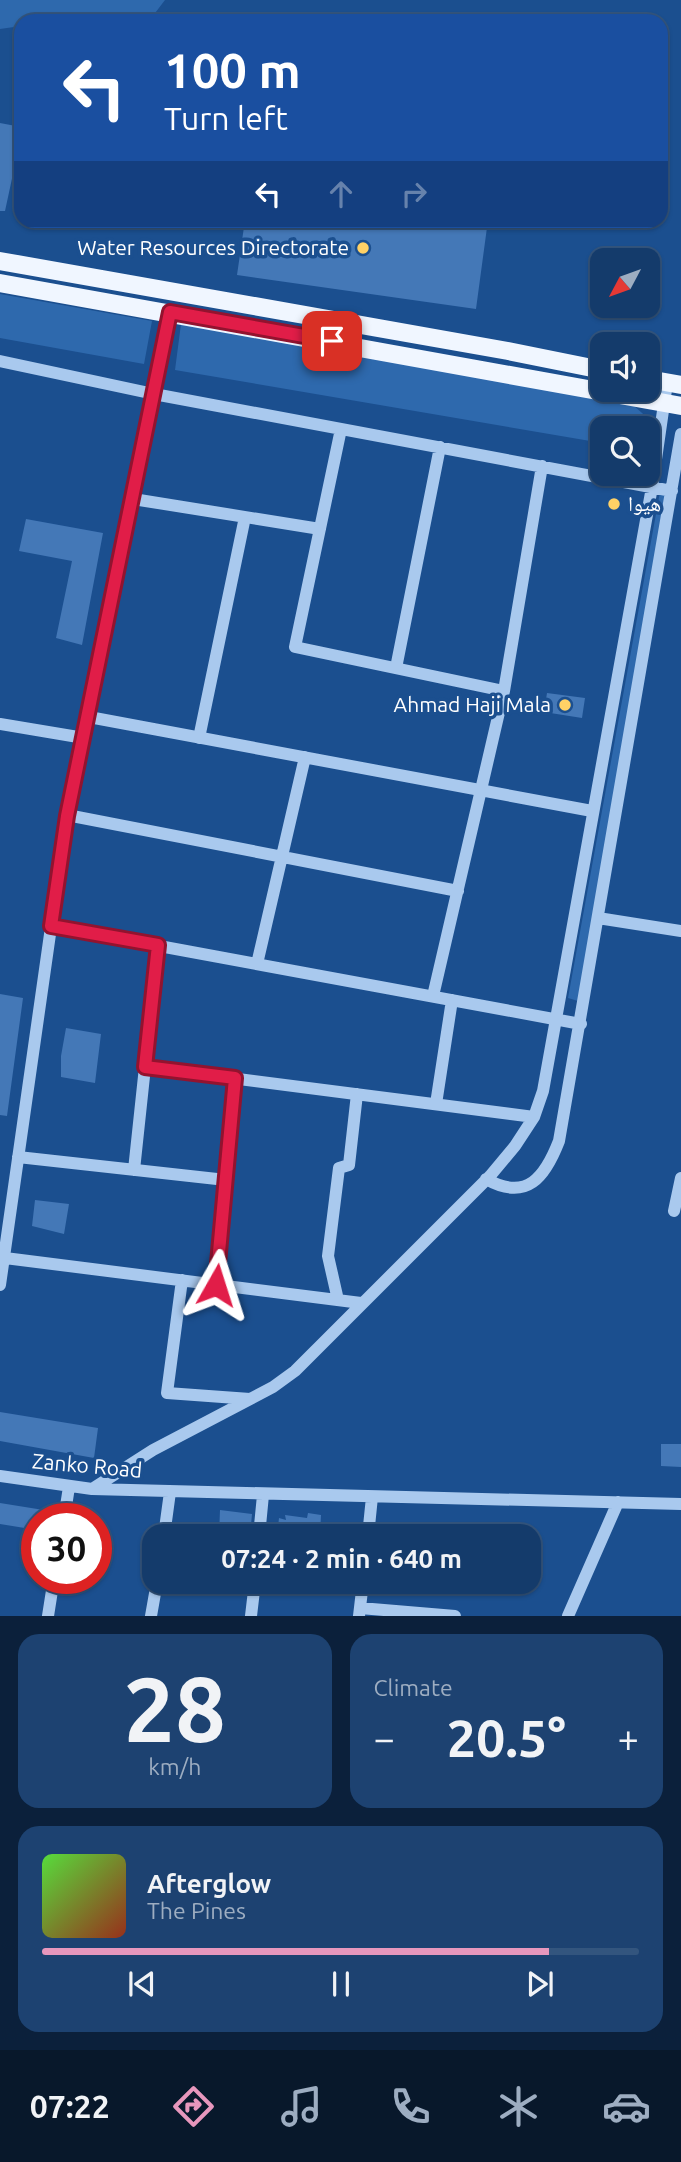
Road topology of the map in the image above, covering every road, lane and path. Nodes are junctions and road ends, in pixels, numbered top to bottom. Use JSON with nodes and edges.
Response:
{"nodes":[{"id":1,"x":0,"y":261,"type":"edge"},
{"id":2,"x":0,"y":283,"type":"edge"},
{"id":3,"x":170,"y":312,"type":"junction"},
{"id":4,"x":0,"y":361,"type":"edge"},
{"id":5,"x":590,"y":368,"type":"edge"},
{"id":6,"x":674,"y":384,"type":"edge"},
{"id":7,"x":154,"y":394,"type":"junction"},
{"id":8,"x":673,"y":404,"type":"edge"},
{"id":9,"x":341,"y":429,"type":"junction"},
{"id":10,"x":681,"y":434,"type":"edge"},
{"id":11,"x":440,"y":447,"type":"junction"},
{"id":12,"x":542,"y":466,"type":"junction"},
{"id":13,"x":652,"y":487,"type":"junction"},
{"id":14,"x":671,"y":491,"type":"junction"},
{"id":15,"x":134,"y":499,"type":"junction"},
{"id":16,"x":245,"y":517,"type":"junction"},
{"id":17,"x":320,"y":529,"type":"junction"},
{"id":18,"x":396,"y":668,"type":"junction"},
{"id":19,"x":504,"y":691,"type":"junction"},
{"id":20,"x":89,"y":717,"type":"junction"},
{"id":21,"x":0,"y":724,"type":"edge"},
{"id":22,"x":84,"y":738,"type":"junction"},
{"id":23,"x":200,"y":738,"type":"junction"},
{"id":24,"x":305,"y":757,"type":"junction"},
{"id":25,"x":481,"y":790,"type":"junction"},
{"id":26,"x":592,"y":811,"type":"junction"},
{"id":27,"x":67,"y":816,"type":"junction"},
{"id":28,"x":282,"y":857,"type":"junction"},
{"id":29,"x":457,"y":891,"type":"junction"},
{"id":30,"x":598,"y":918,"type":"junction"},
{"id":31,"x":51,"y":926,"type":"junction"},
{"id":32,"x":681,"y":931,"type":"edge"},
{"id":33,"x":572,"y":933,"type":"junction"},
{"id":34,"x":596,"y":937,"type":"junction"},
{"id":35,"x":158,"y":945,"type":"junction"},
{"id":36,"x":257,"y":964,"type":"junction"},
{"id":37,"x":433,"y":996,"type":"junction"},
{"id":38,"x":452,"y":1000,"type":"junction"},
{"id":39,"x":557,"y":1020,"type":"junction"},
{"id":40,"x":581,"y":1024,"type":"junction"},
{"id":41,"x":145,"y":1067,"type":"junction"},
{"id":42,"x":235,"y":1078,"type":"junction"},
{"id":43,"x":358,"y":1094,"type":"junction"},
{"id":44,"x":436,"y":1104,"type":"junction"},
{"id":45,"x":534,"y":1117,"type":"junction"},
{"id":46,"x":18,"y":1157,"type":"junction"},
{"id":47,"x":134,"y":1170,"type":"junction"},
{"id":48,"x":681,"y":1178,"type":"edge"},
{"id":49,"x":486,"y":1179,"type":"junction"},
{"id":50,"x":226,"y":1180,"type":"junction"},
{"id":51,"x":674,"y":1211,"type":"dead end"},
{"id":52,"x":3,"y":1243,"type":"edge"},
{"id":53,"x":5,"y":1258,"type":"junction"},
{"id":54,"x":182,"y":1280,"type":"junction"},
{"id":55,"x":0,"y":1285,"type":"edge"},
{"id":56,"x":216,"y":1285,"type":"junction"},
{"id":57,"x":338,"y":1300,"type":"junction"},
{"id":58,"x":360,"y":1303,"type":"junction"},
{"id":59,"x":251,"y":1399,"type":"junction"},
{"id":60,"x":0,"y":1476,"type":"edge"},
{"id":61,"x":69,"y":1487,"type":"junction"},
{"id":62,"x":92,"y":1489,"type":"junction"},
{"id":63,"x":170,"y":1492,"type":"junction"},
{"id":64,"x":263,"y":1494,"type":"junction"},
{"id":65,"x":372,"y":1497,"type":"junction"},
{"id":66,"x":618,"y":1502,"type":"junction"},
{"id":67,"x":66,"y":1503,"type":"edge"},
{"id":68,"x":681,"y":1504,"type":"edge"},
{"id":69,"x":166,"y":1524,"type":"edge"},
{"id":70,"x":260,"y":1524,"type":"edge"},
{"id":71,"x":369,"y":1524,"type":"edge"},
{"id":72,"x":51,"y":1594,"type":"edge"},
{"id":73,"x":155,"y":1594,"type":"edge"},
{"id":74,"x":254,"y":1594,"type":"edge"},
{"id":75,"x":362,"y":1594,"type":"edge"},
{"id":76,"x":360,"y":1612,"type":"edge"},
{"id":77,"x":48,"y":1616,"type":"edge"},
{"id":78,"x":151,"y":1616,"type":"edge"},
{"id":79,"x":251,"y":1616,"type":"edge"},
{"id":80,"x":455,"y":1616,"type":"edge"},
{"id":81,"x":568,"y":1616,"type":"edge"}],
"edges":[{"from":1,"to":5,"type":"main road"},
{"from":2,"to":3,"type":"main road"},
{"from":3,"to":7,"type":"street"},
{"from":3,"to":8,"type":"main road"},
{"from":4,"to":7,"type":"street"},
{"from":6,"to":8,"type":"street"},
{"from":7,"to":9,"type":"street"},
{"from":7,"to":15,"type":"street"},
{"from":8,"to":13,"type":"street"},
{"from":9,"to":11,"type":"street"},
{"from":9,"to":17,"type":"street"},
{"from":10,"to":14,"type":"street"},
{"from":11,"to":12,"type":"street"},
{"from":11,"to":18,"type":"street"},
{"from":12,"to":13,"type":"street"},
{"from":12,"to":19,"type":"street"},
{"from":13,"to":14,"type":"street"},
{"from":13,"to":26,"type":"street"},
{"from":14,"to":30,"type":"street"},
{"from":15,"to":16,"type":"street"},
{"from":15,"to":20,"type":"street"},
{"from":16,"to":17,"type":"street"},
{"from":16,"to":23,"type":"street"},
{"from":17,"to":18,"type":"street"},
{"from":18,"to":19,"type":"street"},
{"from":19,"to":25,"type":"street"},
{"from":20,"to":22,"type":"street"},
{"from":20,"to":23,"type":"street"},
{"from":21,"to":22,"type":"street"},
{"from":22,"to":27,"type":"street"},
{"from":23,"to":24,"type":"street"},
{"from":24,"to":25,"type":"street"},
{"from":24,"to":28,"type":"street"},
{"from":25,"to":26,"type":"street"},
{"from":25,"to":29,"type":"street"},
{"from":26,"to":33,"type":"street"},
{"from":27,"to":28,"type":"street"},
{"from":27,"to":31,"type":"street"},
{"from":28,"to":29,"type":"street"},
{"from":28,"to":36,"type":"street"},
{"from":29,"to":37,"type":"street"},
{"from":30,"to":32,"type":"street"},
{"from":30,"to":34,"type":"street"},
{"from":31,"to":35,"type":"street"},
{"from":31,"to":46,"type":"street"},
{"from":33,"to":34,"type":"street"},
{"from":33,"to":39,"type":"street"},
{"from":34,"to":40,"type":"street"},
{"from":35,"to":36,"type":"street"},
{"from":35,"to":41,"type":"street"},
{"from":36,"to":37,"type":"street"},
{"from":37,"to":38,"type":"street"},
{"from":38,"to":39,"type":"street"},
{"from":38,"to":44,"type":"street"},
{"from":39,"to":40,"type":"street"},
{"from":39,"to":45,"type":"street"},
{"from":40,"to":49,"type":"street"},
{"from":41,"to":42,"type":"street"},
{"from":41,"to":47,"type":"street"},
{"from":42,"to":43,"type":"street"},
{"from":42,"to":50,"type":"street"},
{"from":43,"to":44,"type":"street"},
{"from":43,"to":57,"type":"street"},
{"from":44,"to":45,"type":"street"},
{"from":45,"to":49,"type":"street"},
{"from":46,"to":47,"type":"street"},
{"from":46,"to":52,"type":"street"},
{"from":47,"to":50,"type":"street"},
{"from":48,"to":51,"type":"street"},
{"from":49,"to":58,"type":"street"},
{"from":50,"to":56,"type":"street"},
{"from":52,"to":53,"type":"street"},
{"from":53,"to":54,"type":"street"},
{"from":53,"to":55,"type":"street"},
{"from":54,"to":56,"type":"street"},
{"from":54,"to":59,"type":"street"},
{"from":56,"to":57,"type":"street"},
{"from":57,"to":58,"type":"street"},
{"from":58,"to":59,"type":"street"},
{"from":59,"to":62,"type":"street"},
{"from":60,"to":61,"type":"street","name":"Zanko Road"},
{"from":61,"to":62,"type":"street","name":"Zanko Road"},
{"from":61,"to":67,"type":"street"},
{"from":62,"to":63,"type":"street","name":"Zanko Road"},
{"from":63,"to":64,"type":"street","name":"Zanko Road"},
{"from":63,"to":69,"type":"street"},
{"from":64,"to":65,"type":"street","name":"Zanko Road"},
{"from":64,"to":70,"type":"street"},
{"from":65,"to":66,"type":"street","name":"Zanko Road"},
{"from":65,"to":71,"type":"street"},
{"from":66,"to":68,"type":"street","name":"Zanko Road"},
{"from":66,"to":81,"type":"street"},
{"from":72,"to":77,"type":"street"},
{"from":73,"to":78,"type":"street"},
{"from":74,"to":79,"type":"street"},
{"from":75,"to":76,"type":"street"},
{"from":76,"to":80,"type":"street"}]}
